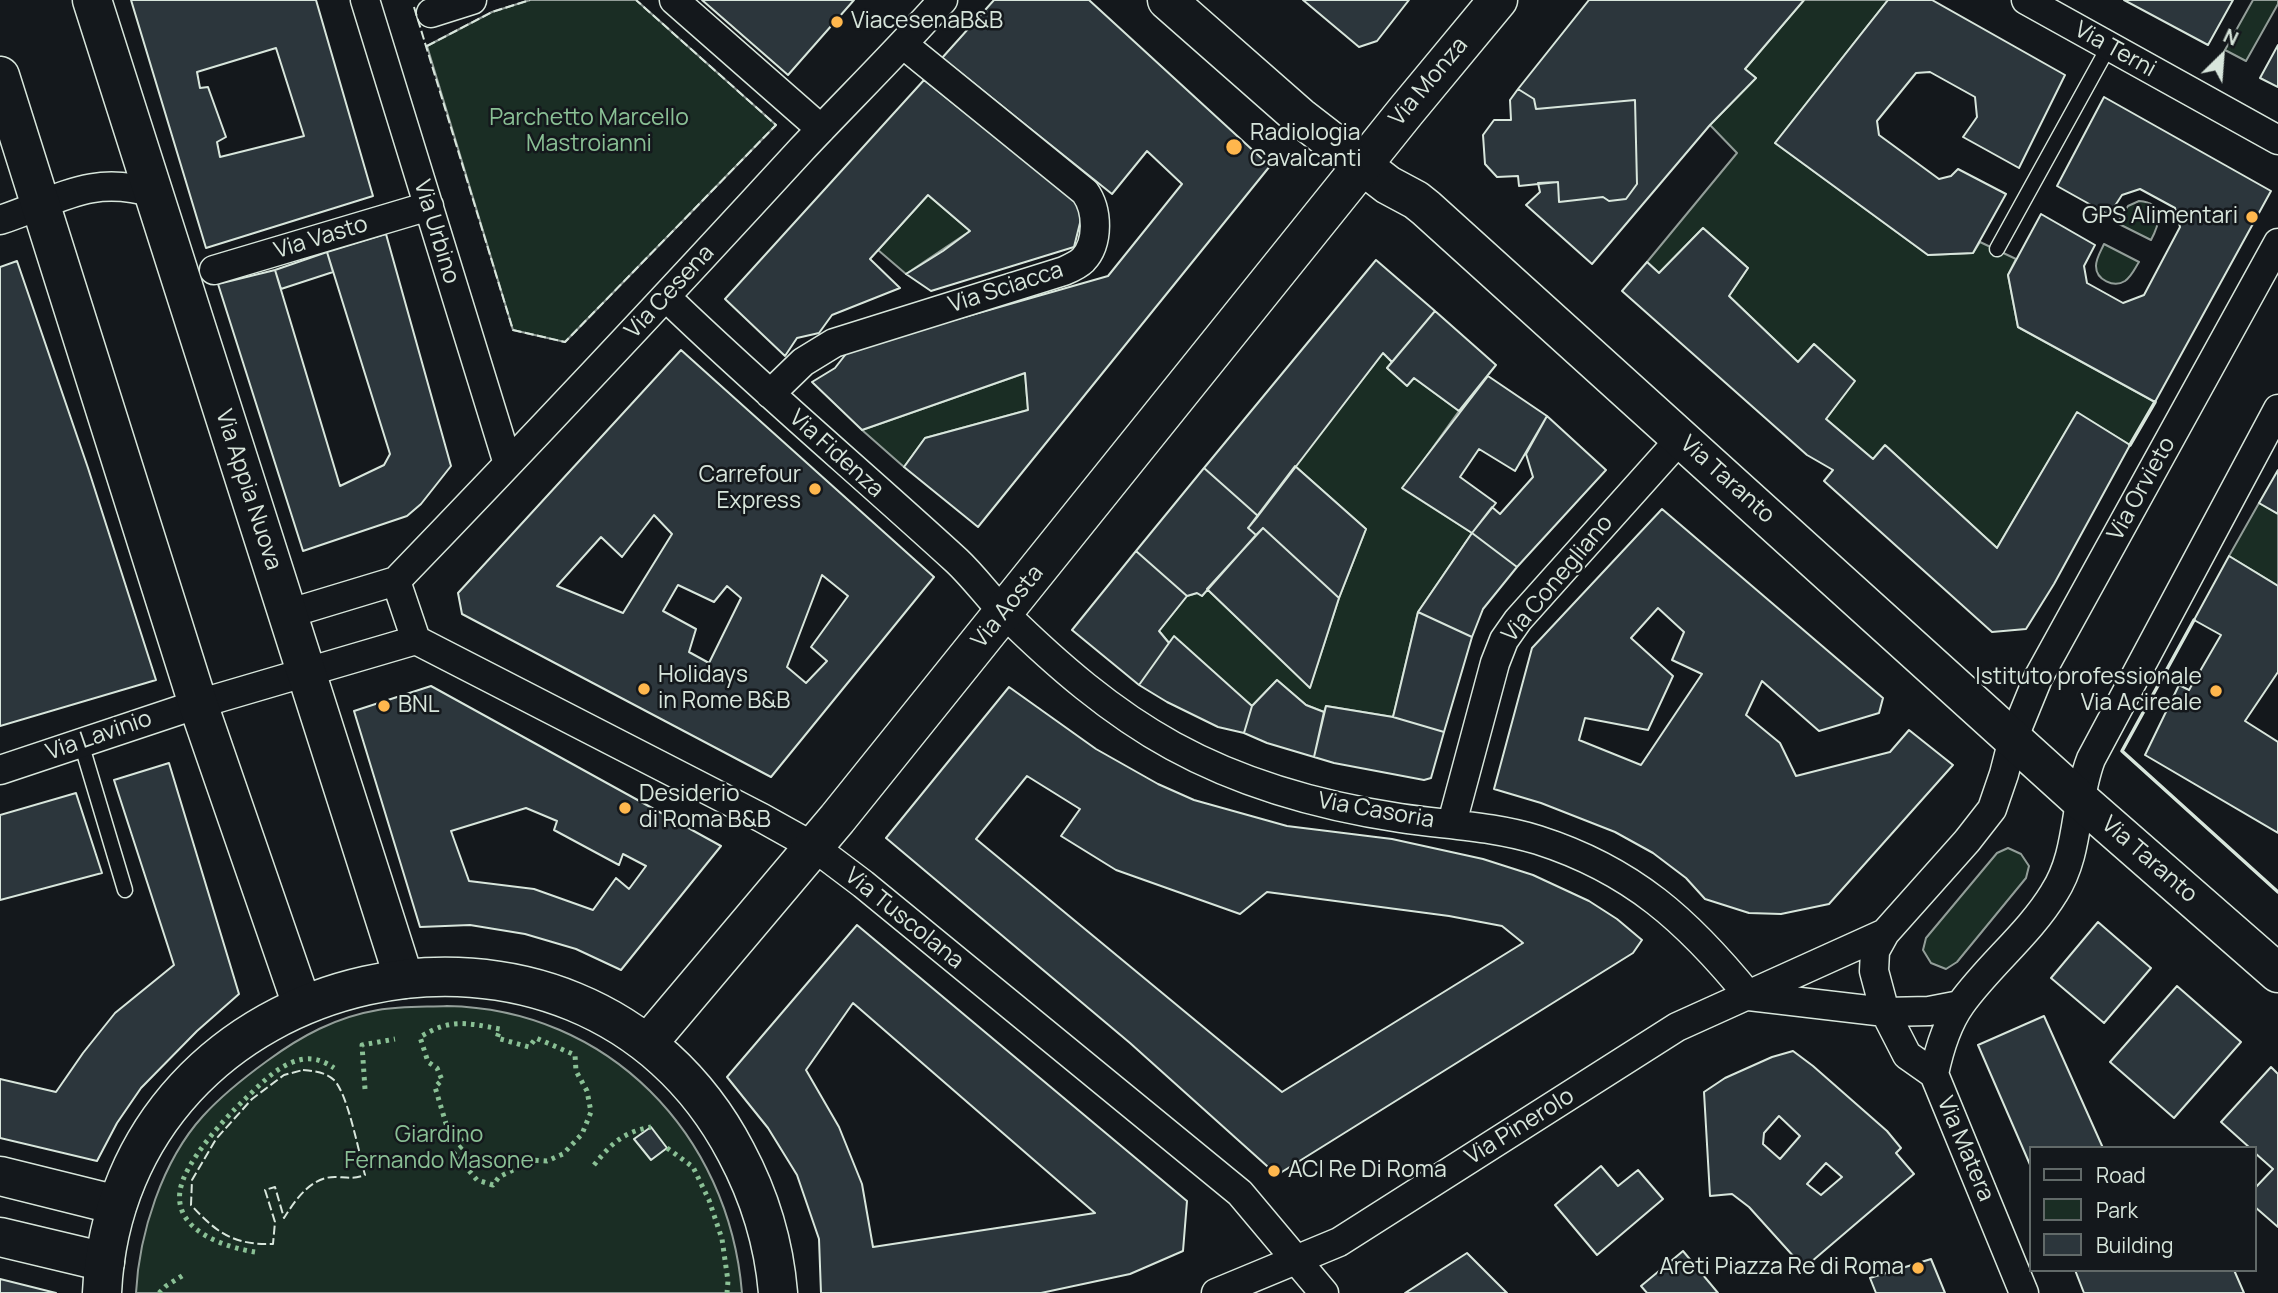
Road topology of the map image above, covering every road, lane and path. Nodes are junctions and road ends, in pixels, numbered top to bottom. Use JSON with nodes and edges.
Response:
{"nodes":[{"id":1,"x":92,"y":0,"type":"edge"},
{"id":2,"x":365,"y":0,"type":"edge"},
{"id":3,"x":472,"y":0,"type":"edge"},
{"id":4,"x":674,"y":0,"type":"edge"},
{"id":5,"x":943,"y":0,"type":"edge"},
{"id":6,"x":1167,"y":0,"type":"edge"},
{"id":7,"x":1498,"y":0,"type":"edge"},
{"id":8,"x":2026,"y":0,"type":"edge"},
{"id":9,"x":431,"y":13,"type":"dead end"},
{"id":10,"x":904,"y":45,"type":"junction"},
{"id":11,"x":2109,"y":46,"type":"junction"},
{"id":12,"x":0,"y":76,"type":"edge"},
{"id":13,"x":821,"y":129,"type":"junction"},
{"id":14,"x":2278,"y":140,"type":"edge"},
{"id":15,"x":1362,"y":165,"type":"junction"},
{"id":16,"x":154,"y":193,"type":"junction"},
{"id":17,"x":39,"y":204,"type":"junction"},
{"id":18,"x":429,"y":206,"type":"junction"},
{"id":19,"x":0,"y":220,"type":"edge"},
{"id":20,"x":2278,"y":243,"type":"edge"},
{"id":21,"x":1997,"y":250,"type":"dead end"},
{"id":22,"x":214,"y":270,"type":"dead end"},
{"id":23,"x":666,"y":297,"type":"junction"},
{"id":24,"x":769,"y":394,"type":"junction"},
{"id":25,"x":2278,"y":409,"type":"edge"},
{"id":26,"x":1681,"y":438,"type":"junction"},
{"id":27,"x":508,"y":464,"type":"junction"},
{"id":28,"x":396,"y":581,"type":"junction"},
{"id":29,"x":1004,"y":612,"type":"junction"},
{"id":30,"x":287,"y":614,"type":"junction"},
{"id":31,"x":416,"y":640,"type":"junction"},
{"id":32,"x":305,"y":673,"type":"junction"},
{"id":33,"x":198,"y":704,"type":"junction"},
{"id":34,"x":2013,"y":739,"type":"junction"},
{"id":35,"x":81,"y":743,"type":"junction"},
{"id":36,"x":0,"y":770,"type":"edge"},
{"id":37,"x":2079,"y":799,"type":"junction"},
{"id":38,"x":1452,"y":823,"type":"junction"},
{"id":39,"x":814,"y":847,"type":"junction"},
{"id":40,"x":125,"y":890,"type":"dead end"},
{"id":41,"x":1885,"y":933,"type":"junction"},
{"id":42,"x":2278,"y":973,"type":"edge"},
{"id":43,"x":404,"y":979,"type":"junction"},
{"id":44,"x":1749,"y":996,"type":"junction"},
{"id":45,"x":1960,"y":1004,"type":"junction"},
{"id":46,"x":302,"y":1005,"type":"junction"},
{"id":47,"x":1885,"y":1012,"type":"junction"},
{"id":48,"x":648,"y":1043,"type":"junction"},
{"id":49,"x":1934,"y":1074,"type":"junction"},
{"id":50,"x":0,"y":1176,"type":"edge"},
{"id":51,"x":117,"y":1205,"type":"junction"},
{"id":52,"x":0,"y":1237,"type":"edge"},
{"id":53,"x":1297,"y":1261,"type":"junction"},
{"id":54,"x":103,"y":1278,"type":"edge"},
{"id":55,"x":778,"y":1293,"type":"edge"},
{"id":56,"x":1216,"y":1293,"type":"edge"},
{"id":57,"x":1324,"y":1293,"type":"edge"},
{"id":58,"x":2024,"y":1293,"type":"edge"}],
"edges":[{"from":1,"to":16,"type":"main road","name":"Via Appia Nuova"},
{"from":2,"to":18,"type":"street","name":"Via Urbino"},
{"from":3,"to":9,"type":"street"},
{"from":4,"to":13,"type":"street"},
{"from":5,"to":10,"type":"street","name":"Via Cesena"},
{"from":6,"to":15,"type":"main road","name":"Via Taranto"},
{"from":7,"to":15,"type":"main road","name":"Via Monza"},
{"from":8,"to":11,"type":"street","name":"Via Terni"},
{"from":10,"to":13,"type":"street","name":"Via Cesena"},
{"from":10,"to":24,"type":"street","name":"Via Sciacca"},
{"from":11,"to":14,"type":"street","name":"Via Terni"},
{"from":11,"to":21,"type":"lane"},
{"from":12,"to":17,"type":"main road"},
{"from":13,"to":23,"type":"street","name":"Via Cesena"},
{"from":15,"to":26,"type":"main road","name":"Via Taranto"},
{"from":15,"to":29,"type":"main road","name":"Via Aosta"},
{"from":16,"to":17,"type":"street"},
{"from":16,"to":30,"type":"main road","name":"Via Appia Nuova"},
{"from":17,"to":19,"type":"street"},
{"from":17,"to":33,"type":"main road"},
{"from":18,"to":22,"type":"street","name":"Via Vasto"},
{"from":18,"to":27,"type":"street","name":"Via Urbino"},
{"from":20,"to":34,"type":"street","name":"Via Orvieto"},
{"from":23,"to":24,"type":"street","name":"Via Fidenza"},
{"from":23,"to":27,"type":"street","name":"Via Cesena"},
{"from":24,"to":29,"type":"street","name":"Via Fidenza"},
{"from":25,"to":37,"type":"street"},
{"from":26,"to":34,"type":"main road","name":"Via Taranto"},
{"from":26,"to":38,"type":"street","name":"Via Conegliano"},
{"from":27,"to":28,"type":"street","name":"Via Cesena"},
{"from":28,"to":30,"type":"street"},
{"from":28,"to":31,"type":"street"},
{"from":29,"to":38,"type":"street","name":"Via Casoria"},
{"from":29,"to":39,"type":"main road","name":"Via Aosta"},
{"from":30,"to":32,"type":"main road","name":"Via Appia Nuova"},
{"from":31,"to":32,"type":"street","name":"Via Lavinio"},
{"from":31,"to":39,"type":"street","name":"Via Tuscolana"},
{"from":32,"to":33,"type":"street","name":"Via Lavinio"},
{"from":32,"to":43,"type":"main road","name":"Via Appia Nuova"},
{"from":33,"to":35,"type":"street","name":"Via Lavinio"},
{"from":33,"to":46,"type":"main road"},
{"from":34,"to":37,"type":"main road","name":"Via Taranto"},
{"from":34,"to":41,"type":"street","name":"Via Orvieto"},
{"from":35,"to":36,"type":"street","name":"Via Lavinio"},
{"from":35,"to":40,"type":"lane"},
{"from":37,"to":42,"type":"main road","name":"Via Taranto"},
{"from":37,"to":45,"type":"street","name":"Via Matera"},
{"from":38,"to":44,"type":"street","name":"Via Casoria"},
{"from":39,"to":48,"type":"main road","name":"Via Aosta"},
{"from":39,"to":53,"type":"street","name":"Via Tuscolana"},
{"from":41,"to":44,"type":"street","name":"Via Pinerolo"},
{"from":41,"to":47,"type":"street"},
{"from":43,"to":46,"type":"main road"},
{"from":43,"to":48,"type":"main road"},
{"from":44,"to":47,"type":"street"},
{"from":44,"to":53,"type":"street","name":"Via Pinerolo"},
{"from":45,"to":47,"type":"street"},
{"from":45,"to":49,"type":"street","name":"Via Matera"},
{"from":46,"to":51,"type":"main road"},
{"from":47,"to":49,"type":"street"},
{"from":48,"to":55,"type":"main road"},
{"from":49,"to":58,"type":"street","name":"Via Matera"},
{"from":50,"to":51,"type":"main road"},
{"from":51,"to":54,"type":"main road"},
{"from":52,"to":54,"type":"main road"},
{"from":53,"to":56,"type":"street","name":"Via Pinerolo"},
{"from":53,"to":57,"type":"street","name":"Via Tuscolana"}]}
